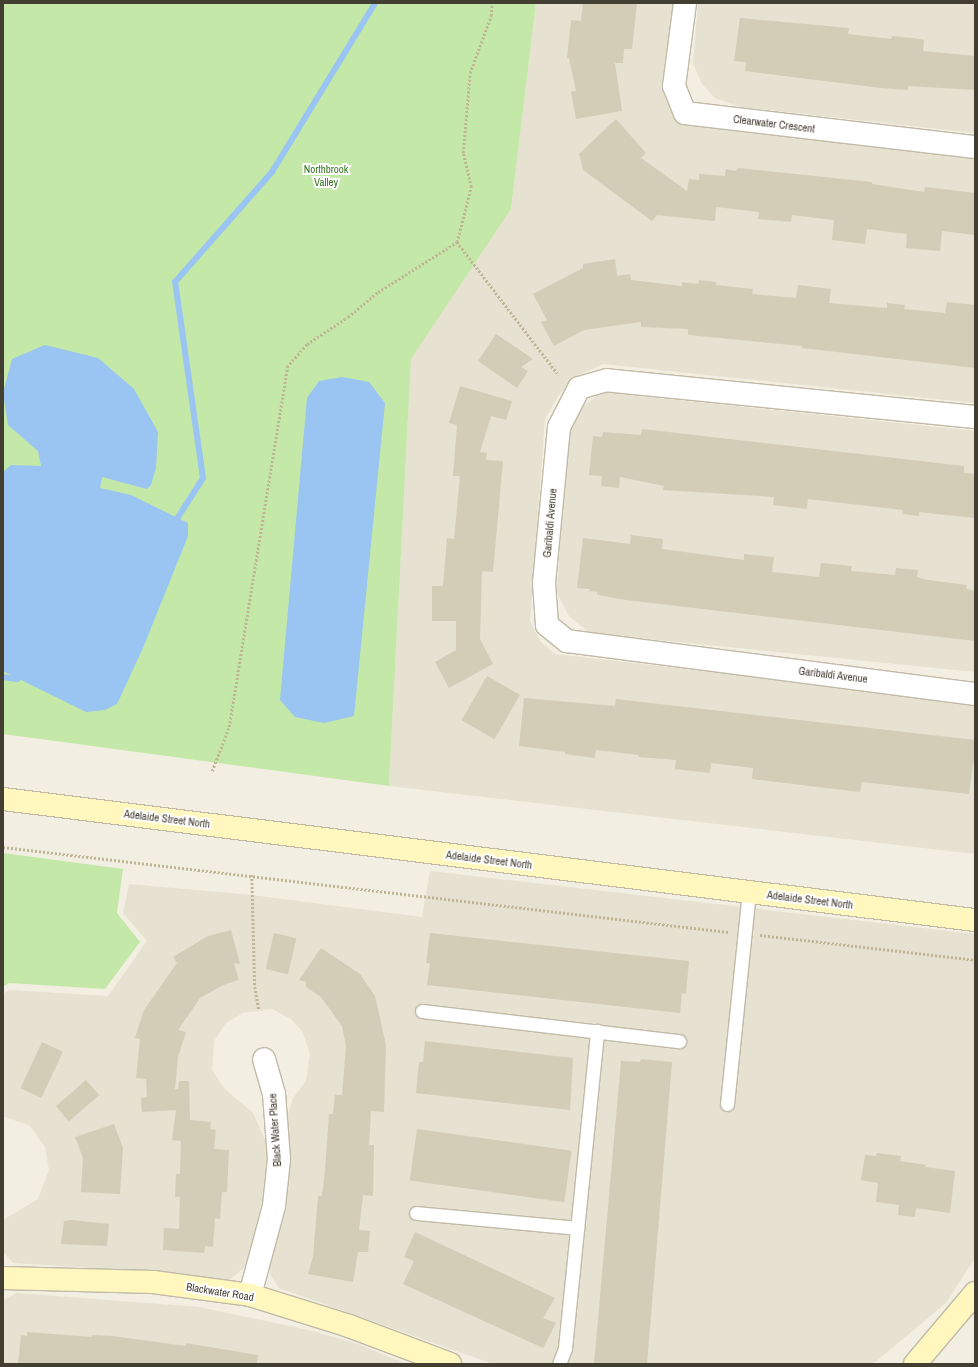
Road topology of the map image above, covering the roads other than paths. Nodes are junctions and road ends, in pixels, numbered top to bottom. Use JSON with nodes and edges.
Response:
{"nodes":[{"id":1,"x":685,"y":3,"type":"edge"},
{"id":2,"x":975,"y":147,"type":"edge"},
{"id":3,"x":975,"y":417,"type":"edge"},
{"id":4,"x":975,"y":694,"type":"edge"},
{"id":5,"x":3,"y":799,"type":"edge"},
{"id":6,"x":749,"y":892,"type":"junction"},
{"id":7,"x":975,"y":920,"type":"edge"},
{"id":8,"x":422,"y":1011,"type":"dead end"},
{"id":9,"x":597,"y":1032,"type":"junction"},
{"id":10,"x":679,"y":1041,"type":"dead end"},
{"id":11,"x":264,"y":1059,"type":"dead end"},
{"id":12,"x":727,"y":1104,"type":"dead end"},
{"id":13,"x":416,"y":1213,"type":"dead end"},
{"id":14,"x":577,"y":1228,"type":"junction"},
{"id":15,"x":3,"y":1278,"type":"edge"},
{"id":16,"x":975,"y":1293,"type":"edge"},
{"id":17,"x":250,"y":1296,"type":"junction"},
{"id":18,"x":450,"y":1364,"type":"edge"},
{"id":19,"x":559,"y":1364,"type":"edge"},
{"id":20,"x":917,"y":1364,"type":"edge"}],
"edges":[{"from":1,"to":2,"type":"street","name":"Clearwater Crescent"},
{"from":3,"to":4,"type":"street","name":"Garibaldi Avenue"},
{"from":5,"to":6,"type":"main road","name":"Adelaide Street North"},
{"from":6,"to":7,"type":"main road","name":"Adelaide Street North"},
{"from":6,"to":12,"type":"lane"},
{"from":8,"to":9,"type":"lane"},
{"from":9,"to":10,"type":"lane"},
{"from":9,"to":14,"type":"lane"},
{"from":11,"to":17,"type":"street","name":"Black Water Place"},
{"from":13,"to":14,"type":"lane"},
{"from":14,"to":19,"type":"lane"},
{"from":15,"to":17,"type":"main road","name":"Blackwater Road"},
{"from":16,"to":20,"type":"main road"},
{"from":17,"to":18,"type":"main road","name":"Blackwater Road"}]}
